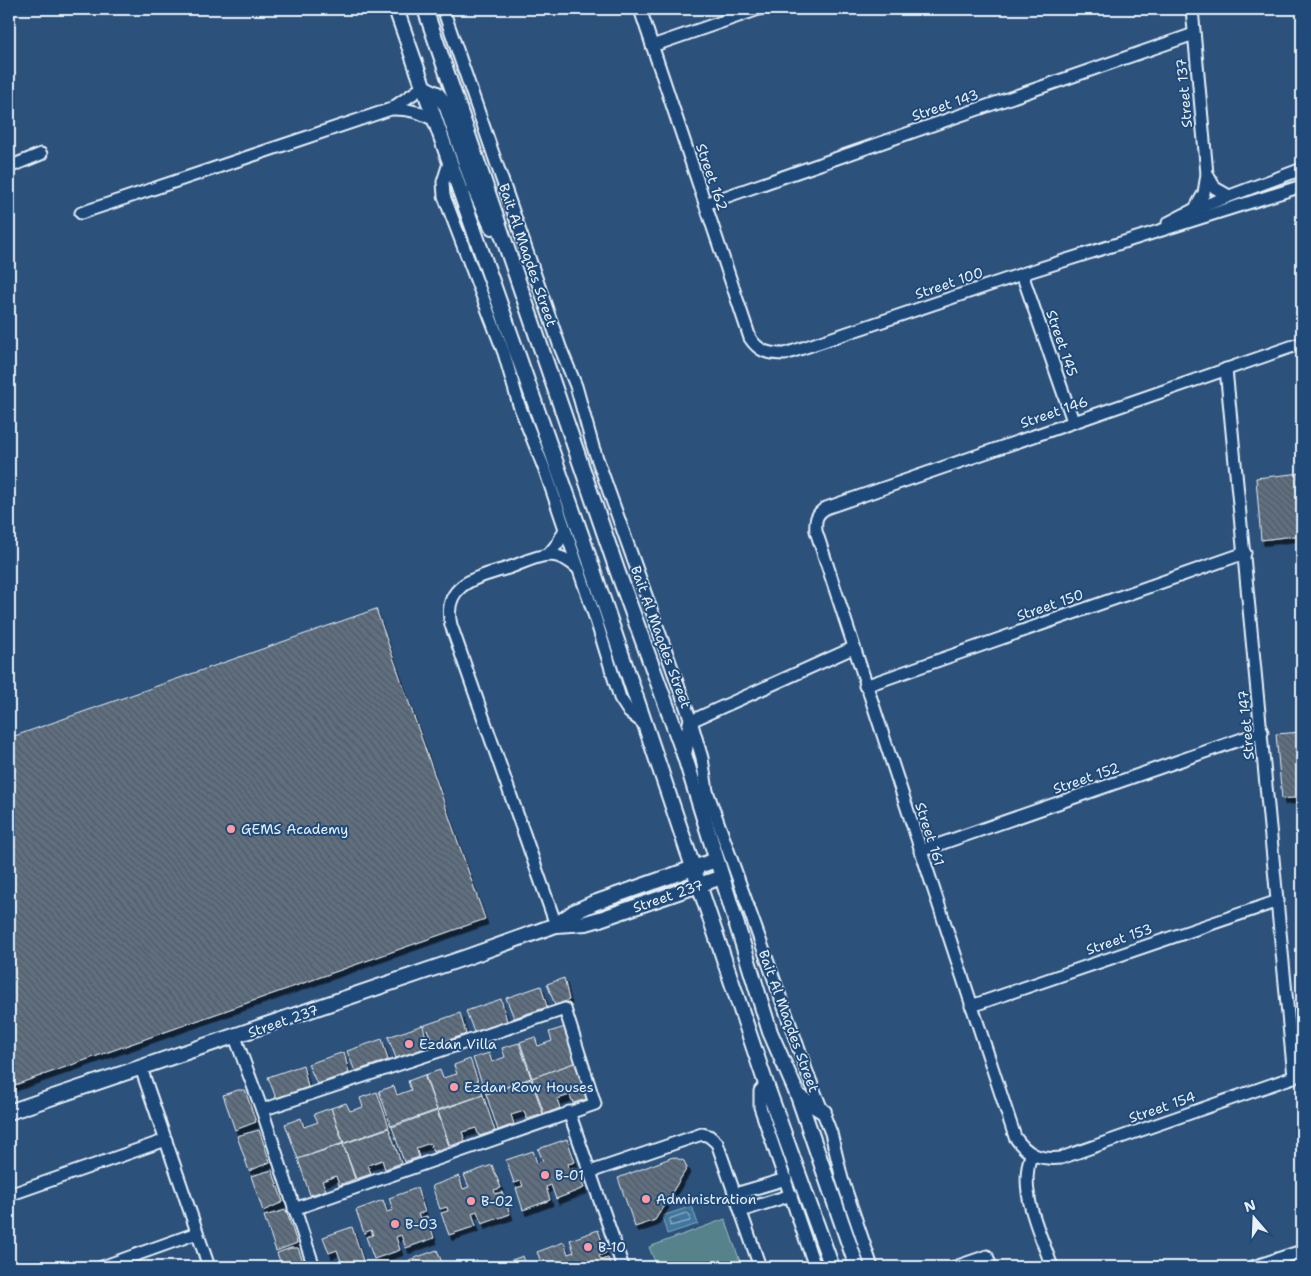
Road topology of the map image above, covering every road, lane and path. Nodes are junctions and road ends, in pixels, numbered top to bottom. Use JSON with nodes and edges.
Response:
{"nodes":[{"id":1,"x":396,"y":9,"type":"edge"},
{"id":2,"x":425,"y":9,"type":"edge"},
{"id":3,"x":443,"y":9,"type":"edge"},
{"id":4,"x":640,"y":9,"type":"edge"},
{"id":5,"x":759,"y":9,"type":"edge"},
{"id":6,"x":1192,"y":9,"type":"edge"},
{"id":7,"x":1194,"y":34,"type":"junction"},
{"id":8,"x":652,"y":46,"type":"junction"},
{"id":9,"x":423,"y":87,"type":"junction"},
{"id":10,"x":391,"y":109,"type":"junction"},
{"id":11,"x":434,"y":120,"type":"junction"},
{"id":12,"x":42,"y":154,"type":"dead end"},
{"id":13,"x":449,"y":163,"type":"junction"},
{"id":14,"x":9,"y":167,"type":"edge"},
{"id":15,"x":1302,"y":169,"type":"edge"},
{"id":16,"x":1207,"y":174,"type":"junction"},
{"id":17,"x":1302,"y":186,"type":"edge"},
{"id":18,"x":1229,"y":196,"type":"junction"},
{"id":19,"x":705,"y":204,"type":"junction"},
{"id":20,"x":1195,"y":209,"type":"junction"},
{"id":21,"x":81,"y":213,"type":"dead end"},
{"id":22,"x":1144,"y":234,"type":"junction"},
{"id":23,"x":508,"y":251,"type":"junction"},
{"id":24,"x":1022,"y":274,"type":"junction"},
{"id":25,"x":1302,"y":343,"type":"edge"},
{"id":26,"x":762,"y":352,"type":"joint"},
{"id":27,"x":1226,"y":370,"type":"junction"},
{"id":28,"x":1074,"y":421,"type":"junction"},
{"id":29,"x":818,"y":515,"type":"joint"},
{"id":30,"x":565,"y":529,"type":"junction"},
{"id":31,"x":1245,"y":554,"type":"junction"},
{"id":32,"x":548,"y":555,"type":"junction"},
{"id":33,"x":579,"y":569,"type":"junction"},
{"id":34,"x":853,"y":648,"type":"junction"},
{"id":35,"x":865,"y":686,"type":"junction"},
{"id":36,"x":691,"y":721,"type":"junction"},
{"id":37,"x":643,"y":723,"type":"junction"},
{"id":38,"x":1262,"y":732,"type":"junction"},
{"id":39,"x":684,"y":754,"type":"junction"},
{"id":40,"x":920,"y":851,"type":"junction"},
{"id":41,"x":716,"y":860,"type":"junction"},
{"id":42,"x":694,"y":868,"type":"junction"},
{"id":43,"x":722,"y":877,"type":"junction"},
{"id":44,"x":699,"y":885,"type":"junction"},
{"id":45,"x":1278,"y":901,"type":"junction"},
{"id":46,"x":556,"y":925,"type":"junction"},
{"id":47,"x":971,"y":1006,"type":"junction"},
{"id":48,"x":235,"y":1037,"type":"junction"},
{"id":49,"x":141,"y":1068,"type":"junction"},
{"id":50,"x":1298,"y":1076,"type":"edge"},
{"id":51,"x":766,"y":1084,"type":"junction"},
{"id":52,"x":798,"y":1096,"type":"junction"},
{"id":53,"x":262,"y":1110,"type":"junction"},
{"id":54,"x":9,"y":1112,"type":"edge"},
{"id":55,"x":569,"y":1112,"type":"junction"},
{"id":56,"x":824,"y":1112,"type":"junction"},
{"id":57,"x":166,"y":1140,"type":"junction"},
{"id":58,"x":1031,"y":1155,"type":"junction"},
{"id":59,"x":590,"y":1172,"type":"junction"},
{"id":60,"x":786,"y":1179,"type":"junction"},
{"id":61,"x":735,"y":1194,"type":"junction"},
{"id":62,"x":9,"y":1195,"type":"edge"},
{"id":63,"x":791,"y":1195,"type":"junction"},
{"id":64,"x":294,"y":1209,"type":"junction"},
{"id":65,"x":741,"y":1211,"type":"junction"},
{"id":66,"x":198,"y":1233,"type":"junction"},
{"id":67,"x":1302,"y":1251,"type":"edge"},
{"id":68,"x":102,"y":1267,"type":"edge"},
{"id":69,"x":209,"y":1267,"type":"edge"},
{"id":70,"x":314,"y":1267,"type":"edge"},
{"id":71,"x":623,"y":1267,"type":"edge"},
{"id":72,"x":760,"y":1267,"type":"edge"},
{"id":73,"x":815,"y":1267,"type":"edge"},
{"id":74,"x":832,"y":1267,"type":"edge"},
{"id":75,"x":856,"y":1267,"type":"edge"},
{"id":76,"x":872,"y":1267,"type":"edge"},
{"id":77,"x":955,"y":1267,"type":"edge"},
{"id":78,"x":991,"y":1267,"type":"edge"},
{"id":79,"x":1052,"y":1267,"type":"edge"},
{"id":80,"x":1253,"y":1267,"type":"edge"}],
"edges":[{"from":1,"to":9,"type":"street"},
{"from":2,"to":23,"type":"street","name":"Bait Al Maqdes Street"},
{"from":3,"to":36,"type":"street","name":"Bait Al Maqdes Street"},
{"from":4,"to":8,"type":"street","name":"Street 162"},
{"from":5,"to":8,"type":"street"},
{"from":6,"to":7,"type":"street","name":"Street 137"},
{"from":7,"to":16,"type":"street","name":"Street 137"},
{"from":7,"to":19,"type":"street","name":"Street 143"},
{"from":8,"to":19,"type":"street","name":"Street 162"},
{"from":9,"to":10,"type":"street"},
{"from":9,"to":11,"type":"street"},
{"from":9,"to":23,"type":"street"},
{"from":10,"to":11,"type":"street"},
{"from":10,"to":21,"type":"street"},
{"from":11,"to":13,"type":"street"},
{"from":12,"to":14,"type":"street"},
{"from":13,"to":30,"type":"street"},
{"from":13,"to":37,"type":"street"},
{"from":15,"to":18,"type":"street","name":"Street 100"},
{"from":16,"to":18,"type":"street"},
{"from":16,"to":20,"type":"street","name":"Street 137"},
{"from":17,"to":22,"type":"street","name":"Street 100"},
{"from":18,"to":20,"type":"street","name":"Street 100"},
{"from":19,"to":26,"type":"street","name":"Street 162"},
{"from":20,"to":22,"type":"street","name":"Street 100"},
{"from":22,"to":24,"type":"street","name":"Street 100"},
{"from":23,"to":39,"type":"street","name":"Bait Al Maqdes Street"},
{"from":24,"to":26,"type":"street","name":"Street 100"},
{"from":24,"to":28,"type":"street","name":"Street 145"},
{"from":25,"to":27,"type":"street","name":"Street 146"},
{"from":27,"to":28,"type":"street","name":"Street 146"},
{"from":27,"to":31,"type":"street","name":"Street 147"},
{"from":28,"to":29,"type":"street","name":"Street 146"},
{"from":29,"to":34,"type":"street","name":"Street 161"},
{"from":30,"to":32,"type":"street"},
{"from":30,"to":33,"type":"street"},
{"from":31,"to":35,"type":"street","name":"Street 150"},
{"from":31,"to":38,"type":"street","name":"Street 147"},
{"from":32,"to":33,"type":"street"},
{"from":32,"to":46,"type":"street"},
{"from":33,"to":37,"type":"street"},
{"from":34,"to":35,"type":"street","name":"Street 161"},
{"from":34,"to":36,"type":"street"},
{"from":35,"to":40,"type":"street","name":"Street 161"},
{"from":36,"to":39,"type":"street"},
{"from":36,"to":56,"type":"street","name":"Bait Al Maqdes Street"},
{"from":37,"to":42,"type":"street"},
{"from":38,"to":40,"type":"street","name":"Street 152"},
{"from":38,"to":45,"type":"street","name":"Street 147"},
{"from":39,"to":41,"type":"street","name":"Bait Al Maqdes Street"},
{"from":40,"to":47,"type":"street","name":"Street 161"},
{"from":41,"to":42,"type":"street","name":"Street 237"},
{"from":41,"to":43,"type":"street","name":"Bait Al Maqdes Street"},
{"from":42,"to":44,"type":"street"},
{"from":42,"to":46,"type":"street","name":"Street 237"},
{"from":43,"to":44,"type":"street","name":"Street 237"},
{"from":43,"to":52,"type":"street","name":"Bait Al Maqdes Street"},
{"from":44,"to":46,"type":"street","name":"Street 237"},
{"from":44,"to":51,"type":"street"},
{"from":45,"to":47,"type":"street","name":"Street 153"},
{"from":45,"to":50,"type":"street","name":"Street 147"},
{"from":46,"to":48,"type":"street","name":"Street 237"},
{"from":47,"to":58,"type":"street","name":"Street 161"},
{"from":48,"to":49,"type":"street","name":"Street 237"},
{"from":48,"to":53,"type":"street"},
{"from":49,"to":54,"type":"street","name":"Street 237"},
{"from":49,"to":57,"type":"street"},
{"from":50,"to":58,"type":"street","name":"Street 154"},
{"from":51,"to":60,"type":"street"},
{"from":51,"to":74,"type":"street"},
{"from":52,"to":56,"type":"street"},
{"from":52,"to":75,"type":"street","name":"Bait Al Maqdes Street"},
{"from":53,"to":55,"type":"street"},
{"from":53,"to":64,"type":"street"},
{"from":55,"to":59,"type":"street"},
{"from":55,"to":64,"type":"street"},
{"from":56,"to":76,"type":"street","name":"Bait Al Maqdes Street"},
{"from":57,"to":62,"type":"street"},
{"from":57,"to":66,"type":"street"},
{"from":58,"to":79,"type":"street"},
{"from":59,"to":61,"type":"street"},
{"from":59,"to":71,"type":"street"},
{"from":60,"to":61,"type":"street"},
{"from":60,"to":63,"type":"street"},
{"from":61,"to":65,"type":"street"},
{"from":63,"to":65,"type":"street"},
{"from":63,"to":73,"type":"street"},
{"from":64,"to":70,"type":"street"},
{"from":65,"to":72,"type":"street"},
{"from":66,"to":68,"type":"street"},
{"from":66,"to":69,"type":"street"},
{"from":67,"to":80,"type":"street"},
{"from":77,"to":78,"type":"street"}]}
